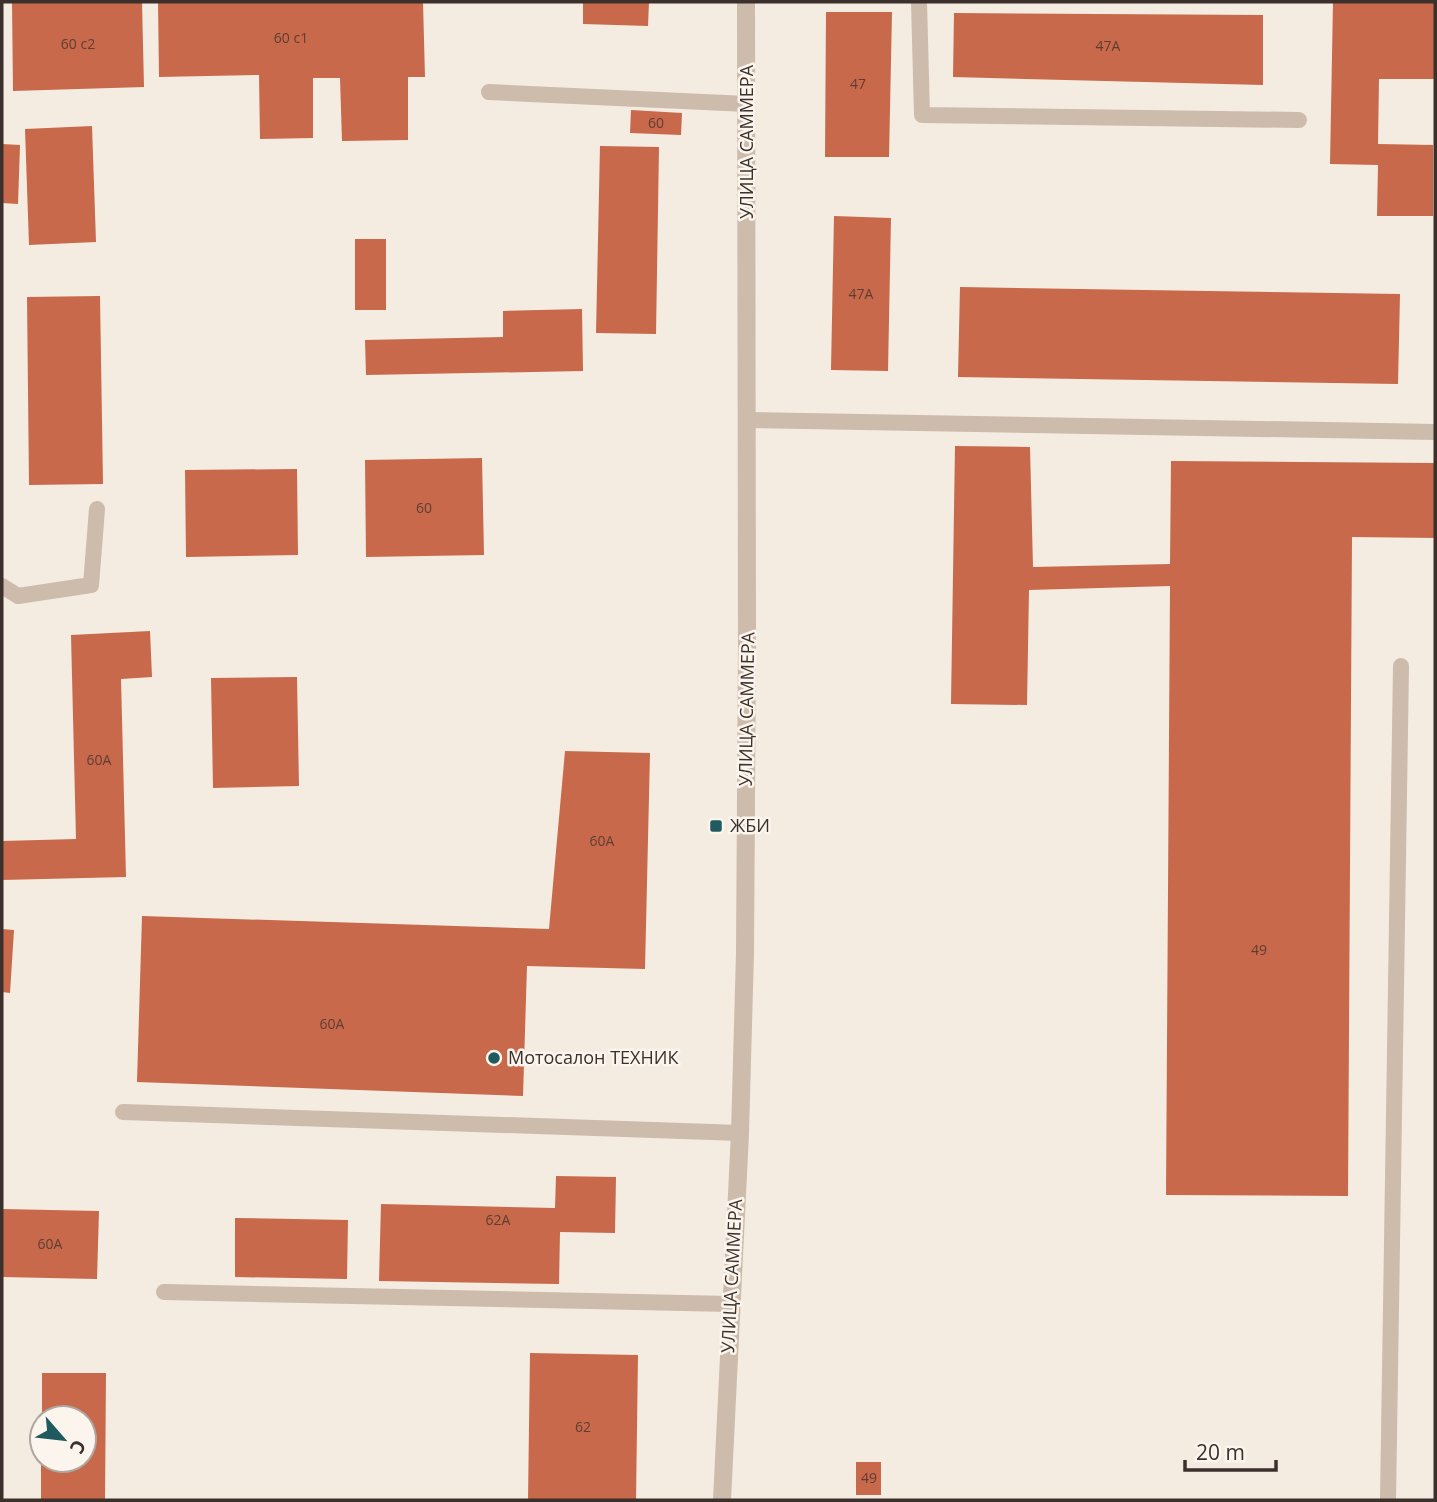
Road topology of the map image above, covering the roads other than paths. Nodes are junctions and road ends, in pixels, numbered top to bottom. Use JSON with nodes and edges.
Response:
{"nodes":[{"id":1,"x":746,"y":2,"type":"edge"},
{"id":2,"x":919,"y":2,"type":"edge"},
{"id":3,"x":489,"y":92,"type":"dead end"},
{"id":4,"x":747,"y":104,"type":"junction"},
{"id":5,"x":1299,"y":120,"type":"dead end"},
{"id":6,"x":748,"y":420,"type":"junction"},
{"id":7,"x":1435,"y":432,"type":"edge"},
{"id":8,"x":97,"y":509,"type":"dead end"},
{"id":9,"x":2,"y":586,"type":"edge"},
{"id":10,"x":1401,"y":666,"type":"dead end"},
{"id":11,"x":123,"y":1112,"type":"dead end"},
{"id":12,"x":740,"y":1133,"type":"junction"},
{"id":13,"x":164,"y":1292,"type":"dead end"},
{"id":14,"x":730,"y":1304,"type":"junction"},
{"id":15,"x":722,"y":1500,"type":"edge"},
{"id":16,"x":1388,"y":1500,"type":"edge"}],
"edges":[{"from":1,"to":4,"type":"street","name":"УЛИЦА САММЕРА"},
{"from":2,"to":5,"type":"lane"},
{"from":3,"to":4,"type":"lane"},
{"from":4,"to":6,"type":"street","name":"УЛИЦА САММЕРА"},
{"from":6,"to":7,"type":"lane"},
{"from":6,"to":12,"type":"street","name":"УЛИЦА САММЕРА"},
{"from":8,"to":9,"type":"lane"},
{"from":10,"to":16,"type":"lane"},
{"from":11,"to":12,"type":"lane"},
{"from":12,"to":14,"type":"street","name":"УЛИЦА САММЕРА"},
{"from":13,"to":14,"type":"lane"},
{"from":14,"to":15,"type":"street","name":"УЛИЦА САММЕРА"}]}
